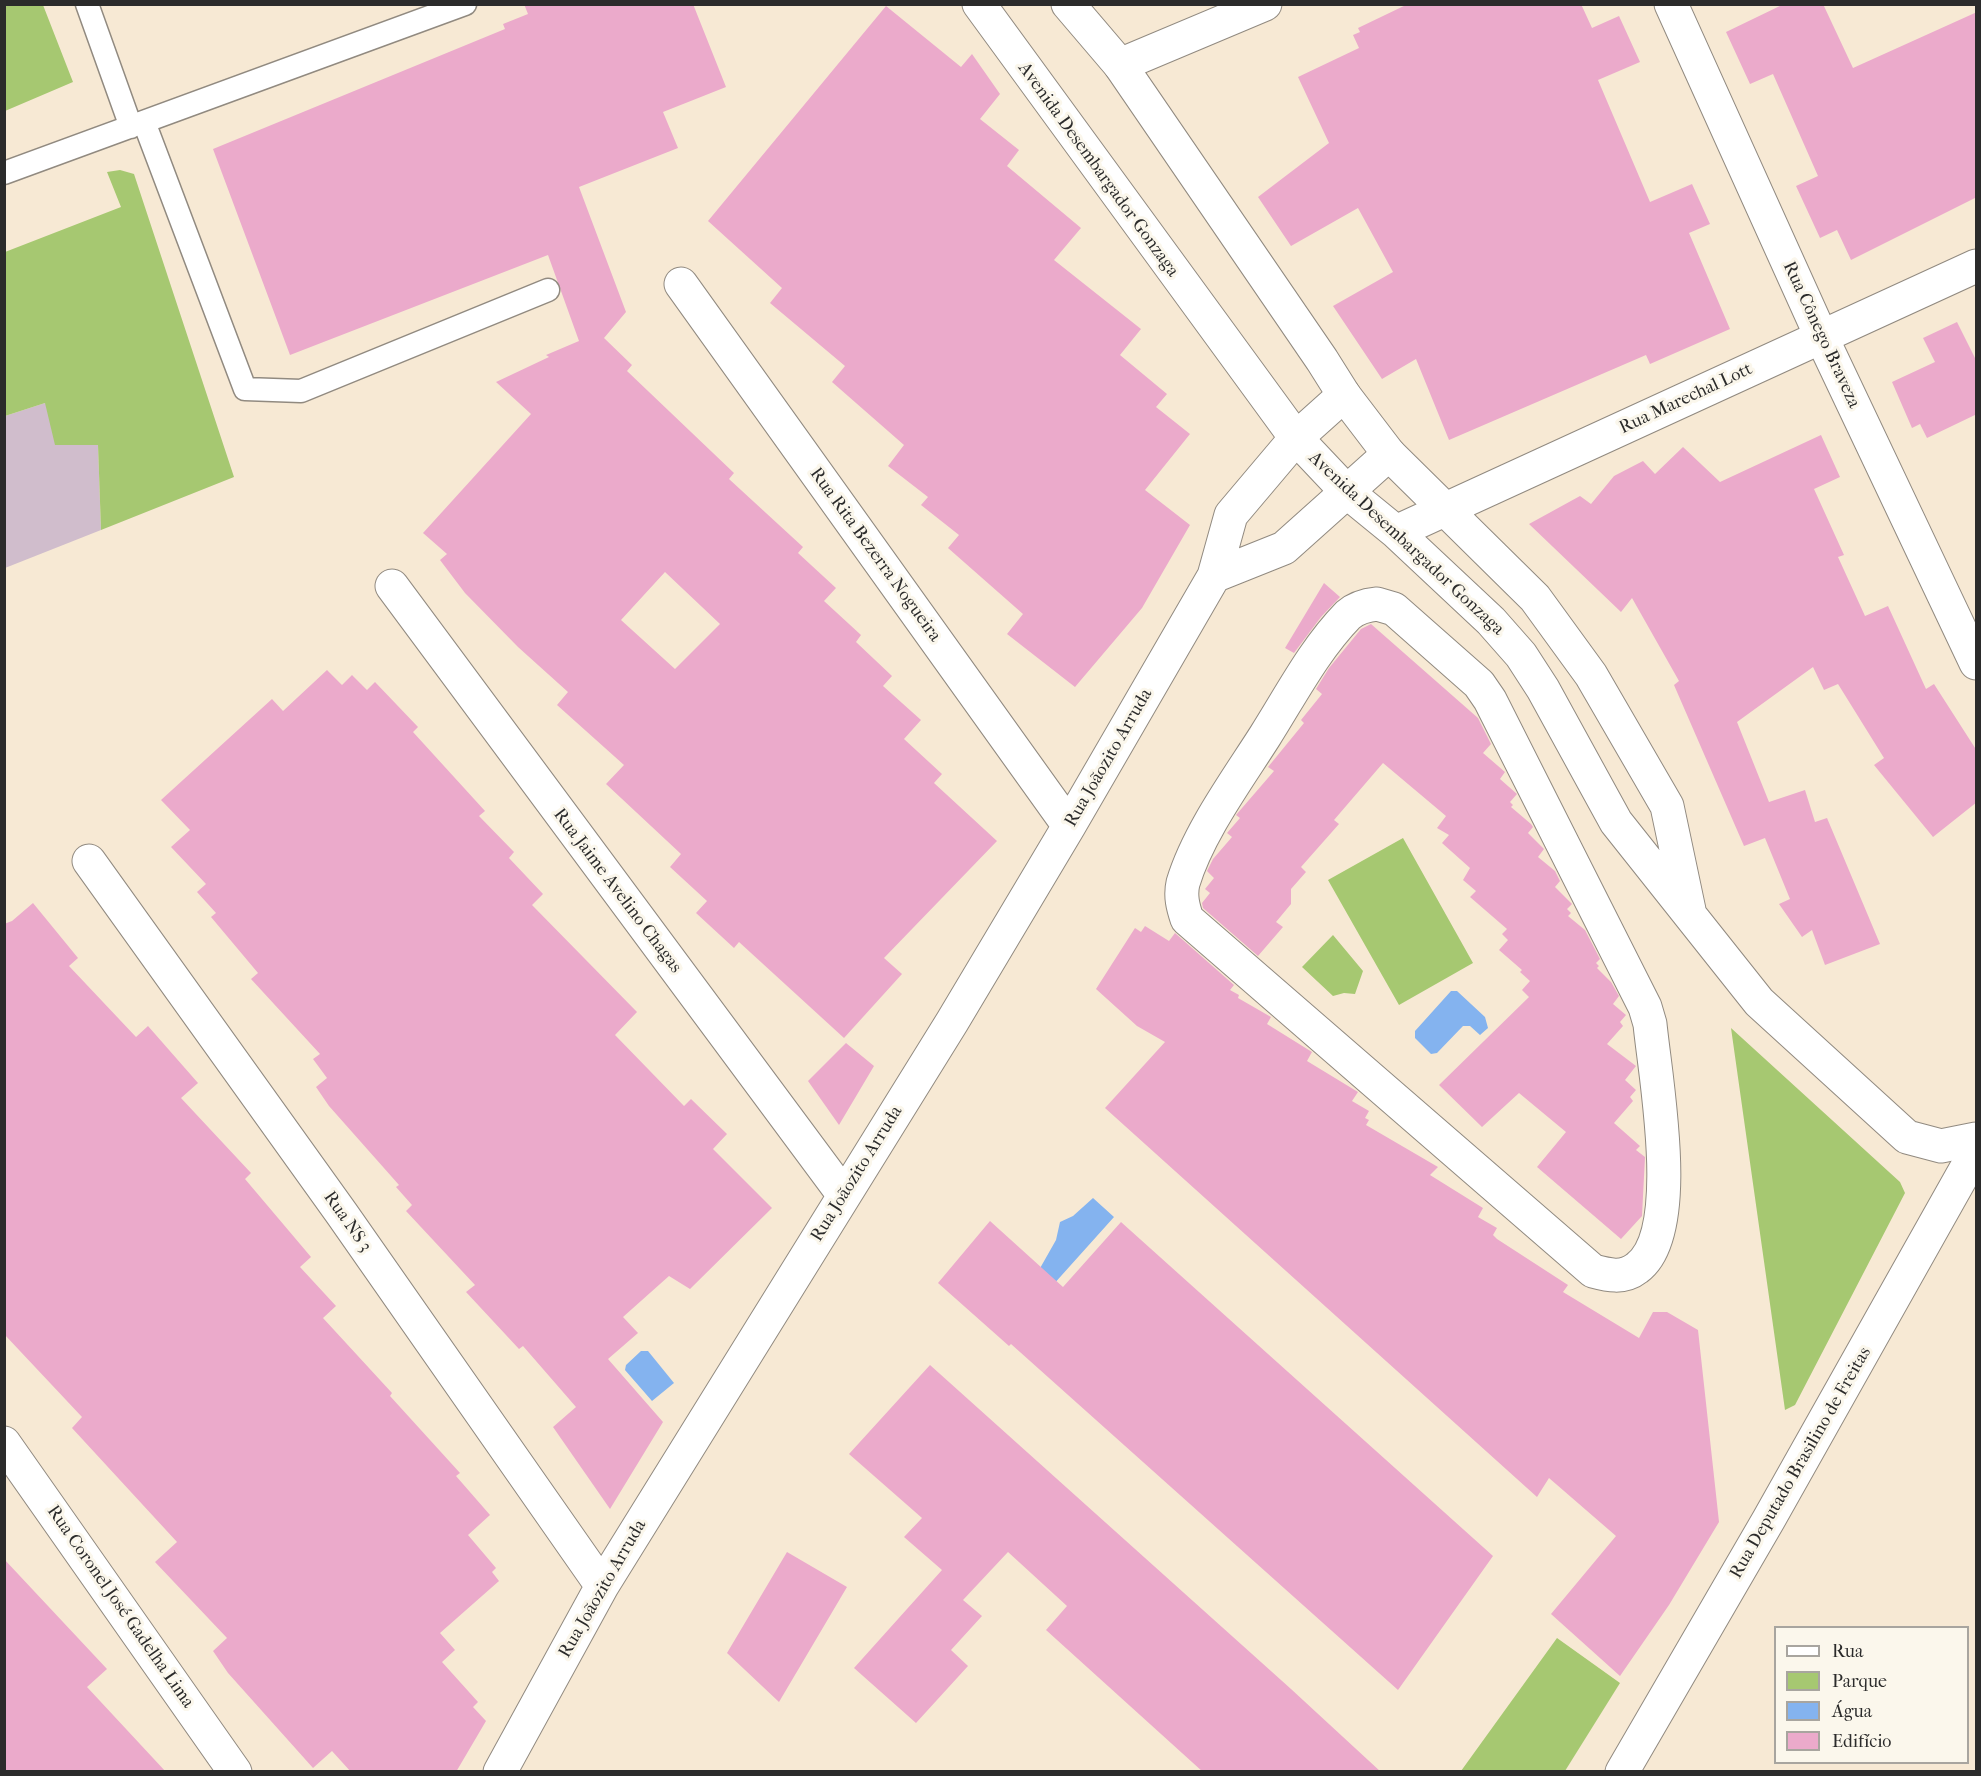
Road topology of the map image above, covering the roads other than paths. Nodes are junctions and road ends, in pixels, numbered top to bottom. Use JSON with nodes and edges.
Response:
{"nodes":[{"id":1,"x":87,"y":4,"type":"edge"},
{"id":2,"x":465,"y":4,"type":"edge"},
{"id":3,"x":979,"y":4,"type":"edge"},
{"id":4,"x":1068,"y":4,"type":"edge"},
{"id":5,"x":1265,"y":4,"type":"edge"},
{"id":6,"x":1671,"y":4,"type":"edge"},
{"id":7,"x":1120,"y":66,"type":"junction"},
{"id":8,"x":138,"y":124,"type":"junction"},
{"id":9,"x":4,"y":173,"type":"edge"},
{"id":10,"x":1977,"y":266,"type":"edge"},
{"id":11,"x":681,"y":285,"type":"dead end"},
{"id":12,"x":548,"y":290,"type":"dead end"},
{"id":13,"x":1821,"y":336,"type":"junction"},
{"id":14,"x":1344,"y":395,"type":"junction"},
{"id":15,"x":1296,"y":438,"type":"junction"},
{"id":16,"x":1389,"y":454,"type":"junction"},
{"id":17,"x":1347,"y":492,"type":"junction"},
{"id":18,"x":1446,"y":510,"type":"junction"},
{"id":19,"x":1396,"y":532,"type":"junction"},
{"id":20,"x":1214,"y":576,"type":"junction"},
{"id":21,"x":392,"y":586,"type":"dead end"},
{"id":22,"x":1317,"y":653,"type":"joint"},
{"id":23,"x":1977,"y":663,"type":"edge"},
{"id":24,"x":1069,"y":826,"type":"junction"},
{"id":25,"x":89,"y":861,"type":"dead end"},
{"id":26,"x":1690,"y":918,"type":"junction"},
{"id":27,"x":1977,"y":1139,"type":"edge"},
{"id":28,"x":1977,"y":1151,"type":"edge"},
{"id":29,"x":843,"y":1194,"type":"junction"},
{"id":30,"x":4,"y":1443,"type":"edge"},
{"id":31,"x":602,"y":1586,"type":"junction"},
{"id":32,"x":235,"y":1772,"type":"edge"},
{"id":33,"x":500,"y":1772,"type":"edge"},
{"id":34,"x":1622,"y":1772,"type":"edge"}],
"edges":[{"from":1,"to":8,"type":"lane"},
{"from":2,"to":8,"type":"lane"},
{"from":3,"to":15,"type":"street","name":"Avenida Desembargador Gonzaga"},
{"from":4,"to":7,"type":"street","name":"Avenida Desembargador Gonzaga"},
{"from":5,"to":7,"type":"street"},
{"from":6,"to":13,"type":"street","name":"Rua Cônego Braveza"},
{"from":7,"to":14,"type":"street","name":"Avenida Desembargador Gonzaga"},
{"from":8,"to":9,"type":"lane"},
{"from":8,"to":12,"type":"lane"},
{"from":10,"to":13,"type":"street","name":"Rua Marechal Lott"},
{"from":11,"to":24,"type":"street","name":"Rua Rita Bezerra Nogueira"},
{"from":13,"to":18,"type":"street","name":"Rua Marechal Lott"},
{"from":13,"to":23,"type":"street","name":"Rua Cônego Braveza"},
{"from":14,"to":15,"type":"street","name":"Rua Joãozito Arruda"},
{"from":14,"to":16,"type":"street","name":"Avenida Desembargador Gonzaga"},
{"from":15,"to":17,"type":"street","name":"Avenida Desembargador Gonzaga"},
{"from":15,"to":20,"type":"street","name":"Rua Joãozito Arruda"},
{"from":16,"to":17,"type":"street"},
{"from":16,"to":18,"type":"street","name":"Avenida Desembargador Gonzaga"},
{"from":17,"to":19,"type":"street","name":"Avenida Desembargador Gonzaga"},
{"from":17,"to":20,"type":"street"},
{"from":18,"to":19,"type":"street","name":"Rua Marechal Lott"},
{"from":18,"to":26,"type":"street","name":"Avenida Desembargador Gonzaga"},
{"from":19,"to":26,"type":"street","name":"Avenida Desembargador Gonzaga"},
{"from":20,"to":24,"type":"street","name":"Rua Joãozito Arruda"},
{"from":21,"to":29,"type":"street","name":"Rua Jaime Avelino Chagas"},
{"from":22,"to":22,"type":"street"},
{"from":24,"to":29,"type":"street","name":"Rua Joãozito Arruda"},
{"from":25,"to":31,"type":"street","name":"Rua NS 3"},
{"from":26,"to":27,"type":"street","name":"Avenida Desembargador Gonzaga"},
{"from":28,"to":34,"type":"street","name":"Rua Deputado Brasilino de Freitas"},
{"from":29,"to":31,"type":"street","name":"Rua Joãozito Arruda"},
{"from":30,"to":32,"type":"street","name":"Rua Coronel José Gadelha Lima"},
{"from":31,"to":33,"type":"street","name":"Rua Joãozito Arruda"}]}
